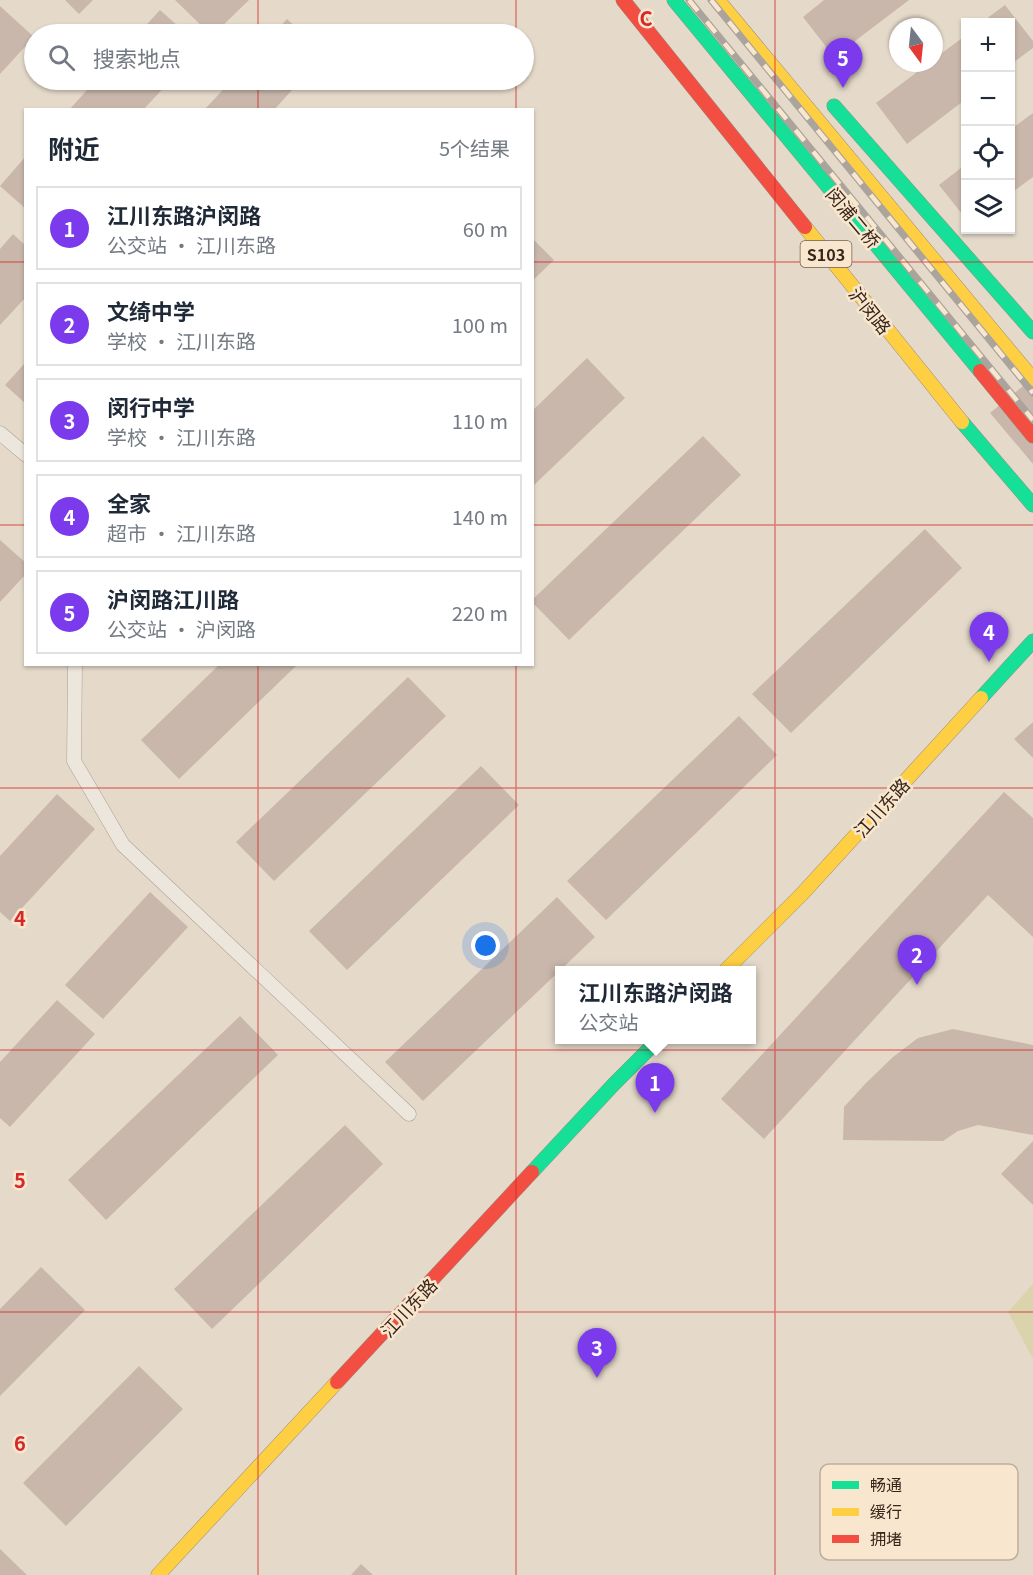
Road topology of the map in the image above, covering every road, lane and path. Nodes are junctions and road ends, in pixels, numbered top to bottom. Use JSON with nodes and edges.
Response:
{"nodes":[{"id":1,"x":623,"y":0,"type":"edge"},
{"id":2,"x":674,"y":0,"type":"edge"},
{"id":3,"x":718,"y":0,"type":"edge"},
{"id":4,"x":823,"y":94,"type":"dead end"},
{"id":5,"x":1033,"y":332,"type":"edge"},
{"id":6,"x":1033,"y":379,"type":"edge"},
{"id":7,"x":0,"y":433,"type":"edge"},
{"id":8,"x":1033,"y":436,"type":"edge"},
{"id":9,"x":24,"y":453,"type":"edge"},
{"id":10,"x":1033,"y":505,"type":"edge"},
{"id":11,"x":1033,"y":640,"type":"edge"},
{"id":12,"x":75,"y":666,"type":"edge"},
{"id":13,"x":730,"y":966,"type":"edge"},
{"id":14,"x":654,"y":1044,"type":"edge"},
{"id":15,"x":409,"y":1114,"type":"dead end"},
{"id":16,"x":158,"y":1575,"type":"edge"}],
"edges":[{"from":1,"to":10,"type":"main road","name":"沪闵路","number":"S103"},
{"from":2,"to":8,"type":"main road","name":"闵浦二桥"},
{"from":3,"to":6,"type":"main road","name":"闵浦二桥"},
{"from":4,"to":5,"type":"main road"},
{"from":7,"to":9,"type":"lane"},
{"from":11,"to":13,"type":"main road","name":"江川东路"},
{"from":12,"to":15,"type":"lane"},
{"from":14,"to":16,"type":"main road","name":"江川东路"}]}
